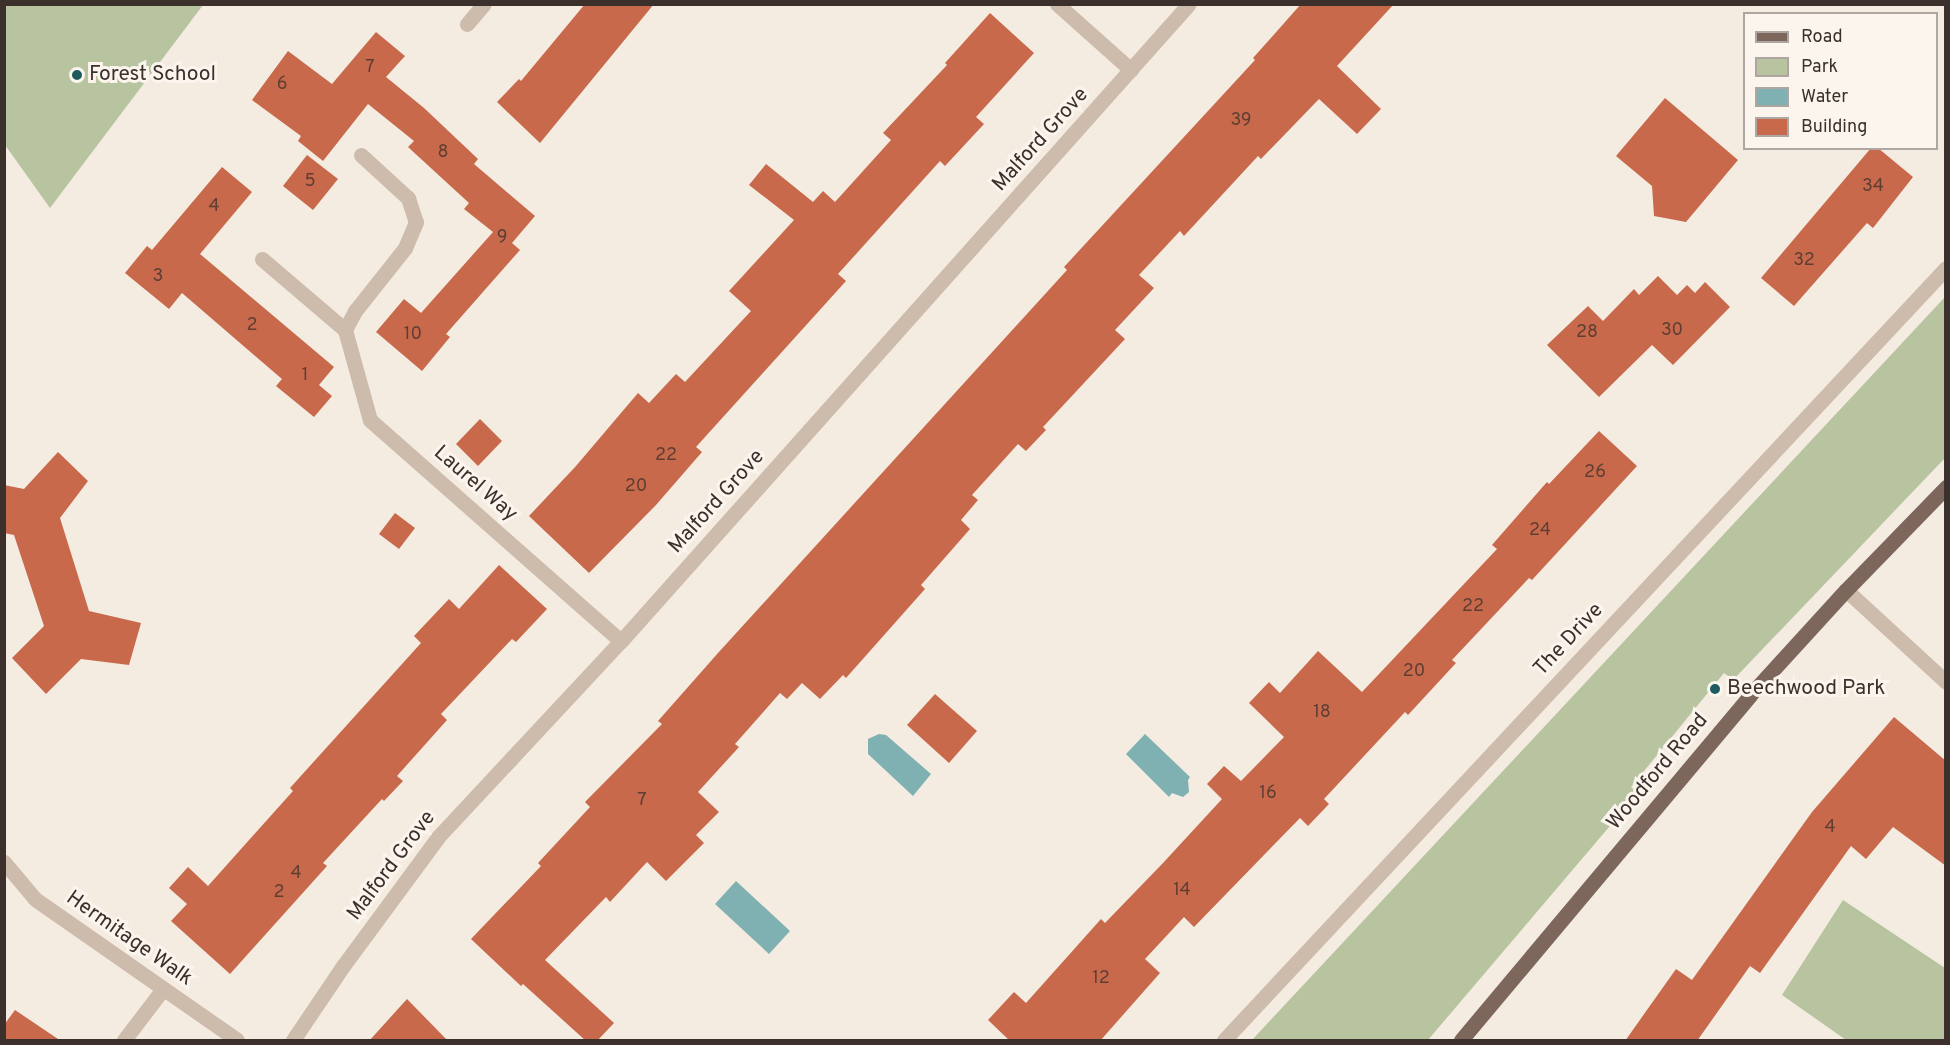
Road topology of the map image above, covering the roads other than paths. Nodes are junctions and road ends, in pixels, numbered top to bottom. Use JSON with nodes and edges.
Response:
{"nodes":[{"id":1,"x":484,"y":4,"type":"edge"},
{"id":2,"x":1057,"y":4,"type":"edge"},
{"id":3,"x":1189,"y":4,"type":"edge"},
{"id":4,"x":467,"y":24,"type":"dead end"},
{"id":5,"x":1131,"y":70,"type":"junction"},
{"id":6,"x":361,"y":155,"type":"dead end"},
{"id":7,"x":262,"y":259,"type":"dead end"},
{"id":8,"x":1946,"y":268,"type":"edge"},
{"id":9,"x":345,"y":330,"type":"junction"},
{"id":10,"x":1946,"y":487,"type":"edge"},
{"id":11,"x":1846,"y":590,"type":"junction"},
{"id":12,"x":621,"y":641,"type":"junction"},
{"id":13,"x":1946,"y":682,"type":"edge"},
{"id":14,"x":4,"y":862,"type":"edge"},
{"id":15,"x":163,"y":989,"type":"junction"},
{"id":16,"x":124,"y":1041,"type":"edge"},
{"id":17,"x":237,"y":1041,"type":"edge"},
{"id":18,"x":293,"y":1041,"type":"edge"},
{"id":19,"x":1224,"y":1041,"type":"edge"},
{"id":20,"x":1461,"y":1041,"type":"edge"}],
"edges":[{"from":1,"to":4,"type":"street"},
{"from":2,"to":5,"type":"street"},
{"from":3,"to":5,"type":"street","name":"Malford Grove"},
{"from":5,"to":12,"type":"street","name":"Malford Grove"},
{"from":6,"to":9,"type":"street"},
{"from":7,"to":9,"type":"street"},
{"from":8,"to":19,"type":"street","name":"The Drive"},
{"from":9,"to":12,"type":"street","name":"Laurel Way"},
{"from":10,"to":11,"type":"main road","name":"Woodford Road"},
{"from":11,"to":13,"type":"street"},
{"from":11,"to":20,"type":"main road","name":"Woodford Road"},
{"from":12,"to":18,"type":"street","name":"Malford Grove"},
{"from":14,"to":15,"type":"street","name":"Hermitage Walk"},
{"from":15,"to":16,"type":"street"},
{"from":15,"to":17,"type":"street","name":"Hermitage Walk"}]}
